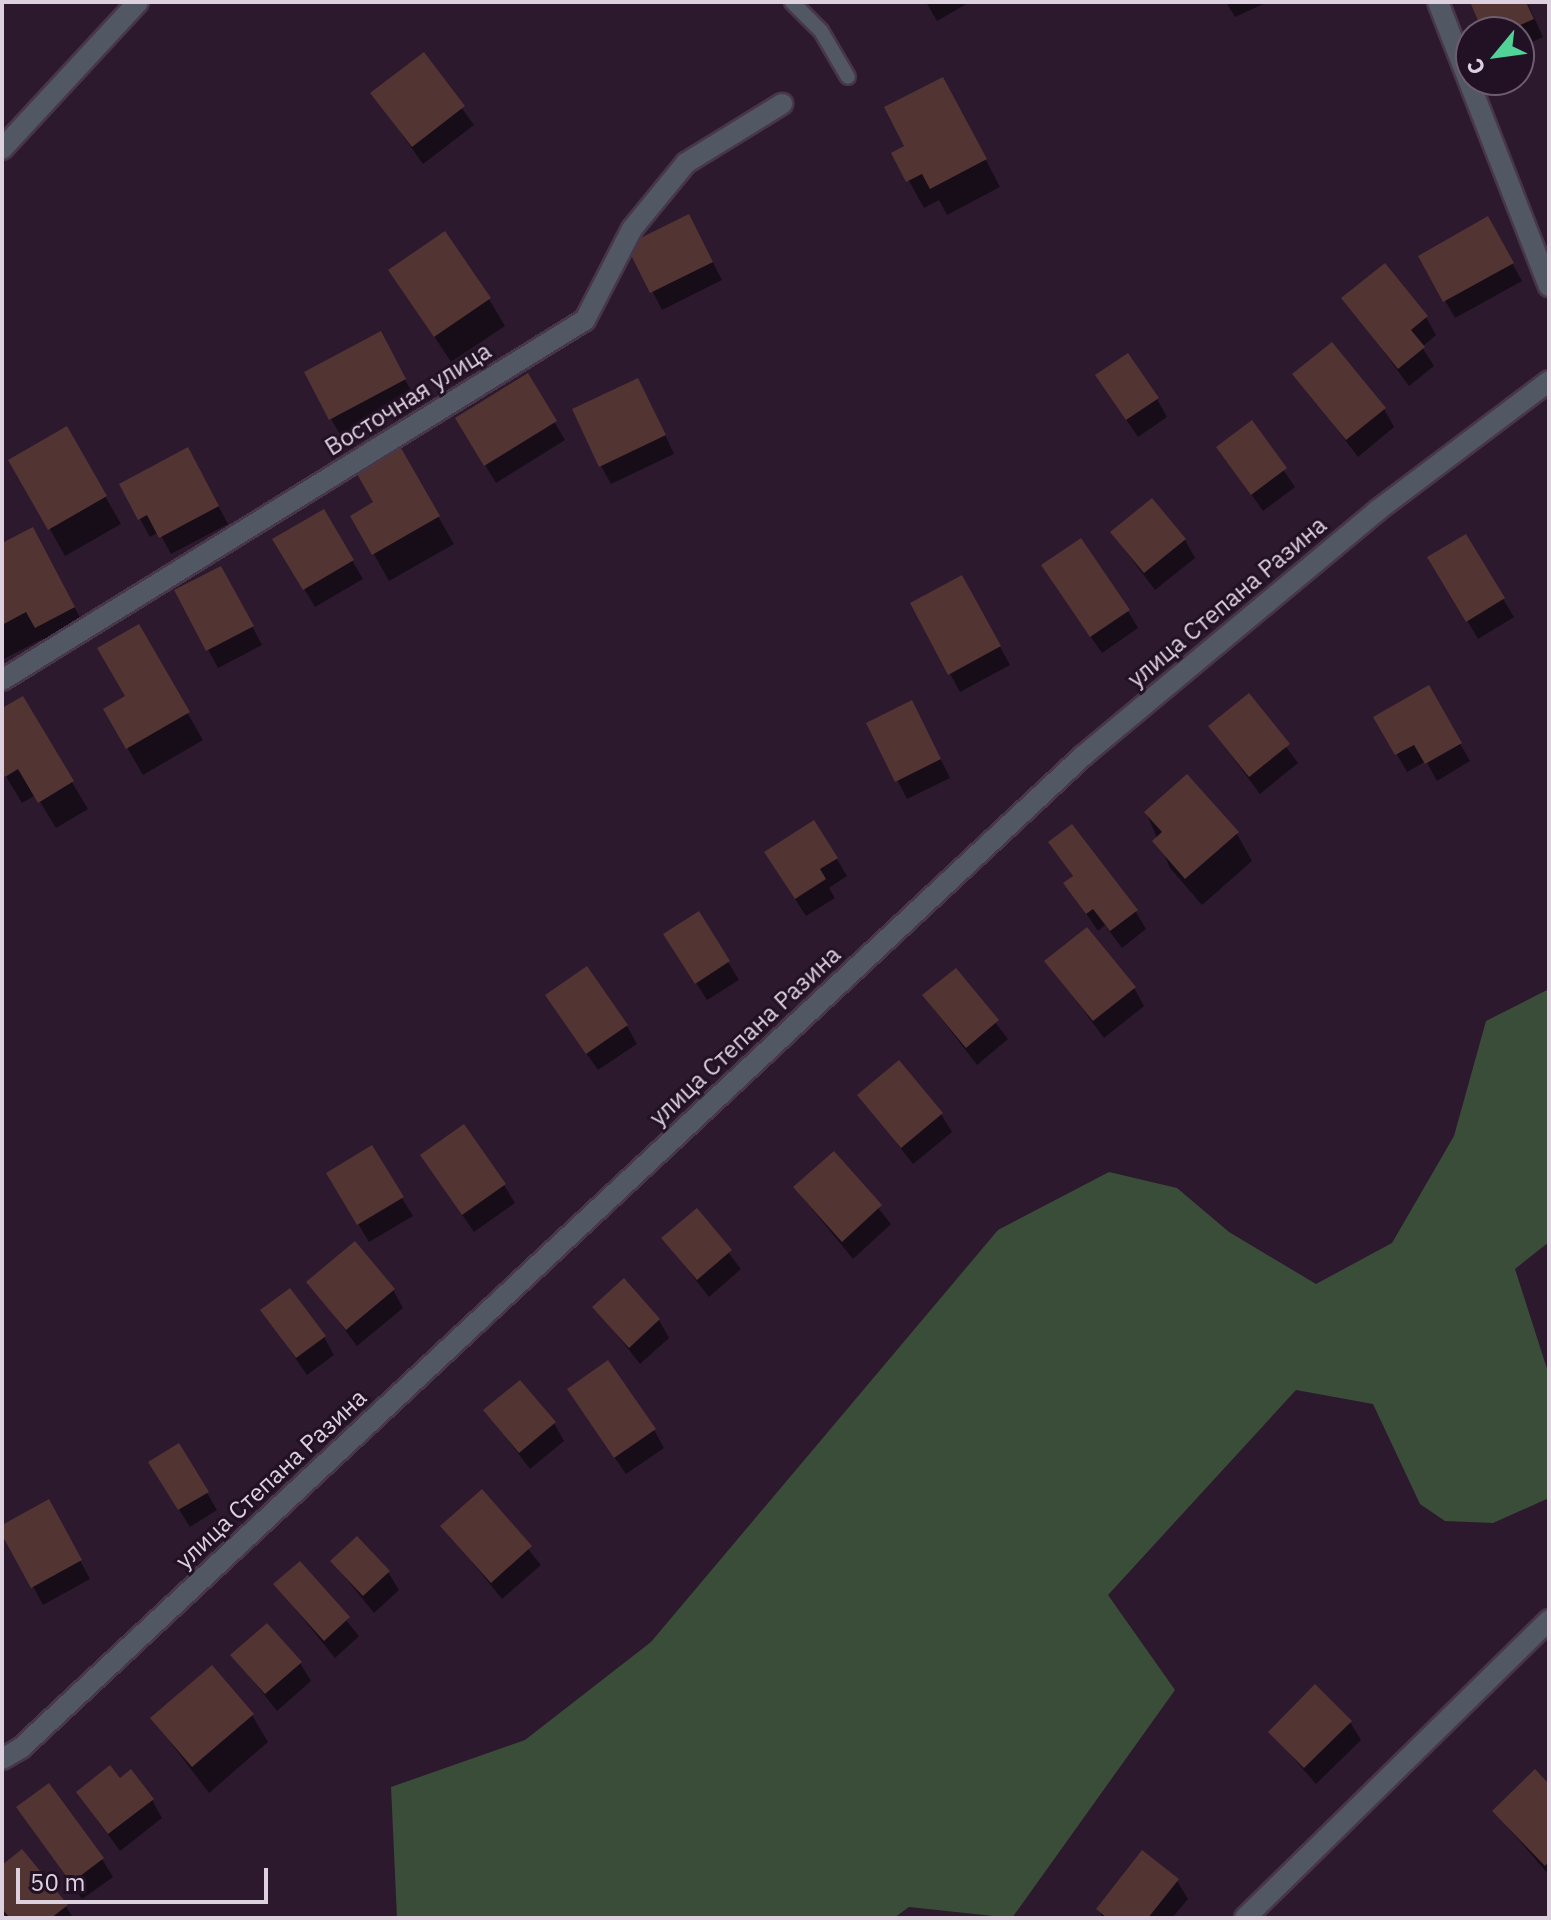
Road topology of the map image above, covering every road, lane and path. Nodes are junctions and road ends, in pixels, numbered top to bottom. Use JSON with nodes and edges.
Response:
{"nodes":[{"id":1,"x":138,"y":2,"type":"edge"},
{"id":2,"x":792,"y":2,"type":"edge"},
{"id":3,"x":1438,"y":2,"type":"edge"},
{"id":4,"x":848,"y":77,"type":"dead end"},
{"id":5,"x":782,"y":104,"type":"dead end"},
{"id":6,"x":2,"y":149,"type":"edge"},
{"id":7,"x":1549,"y":286,"type":"edge"},
{"id":8,"x":1549,"y":381,"type":"edge"},
{"id":9,"x":2,"y":680,"type":"edge"},
{"id":10,"x":1549,"y":1620,"type":"edge"},
{"id":11,"x":2,"y":1759,"type":"edge"},
{"id":12,"x":1245,"y":1918,"type":"edge"}],
"edges":[{"from":1,"to":6,"type":"street"},
{"from":2,"to":4,"type":"lane"},
{"from":3,"to":7,"type":"street"},
{"from":5,"to":9,"type":"street","name":"Восточная улица"},
{"from":8,"to":11,"type":"street","name":"улица Степана Разина"},
{"from":10,"to":12,"type":"street"}]}
